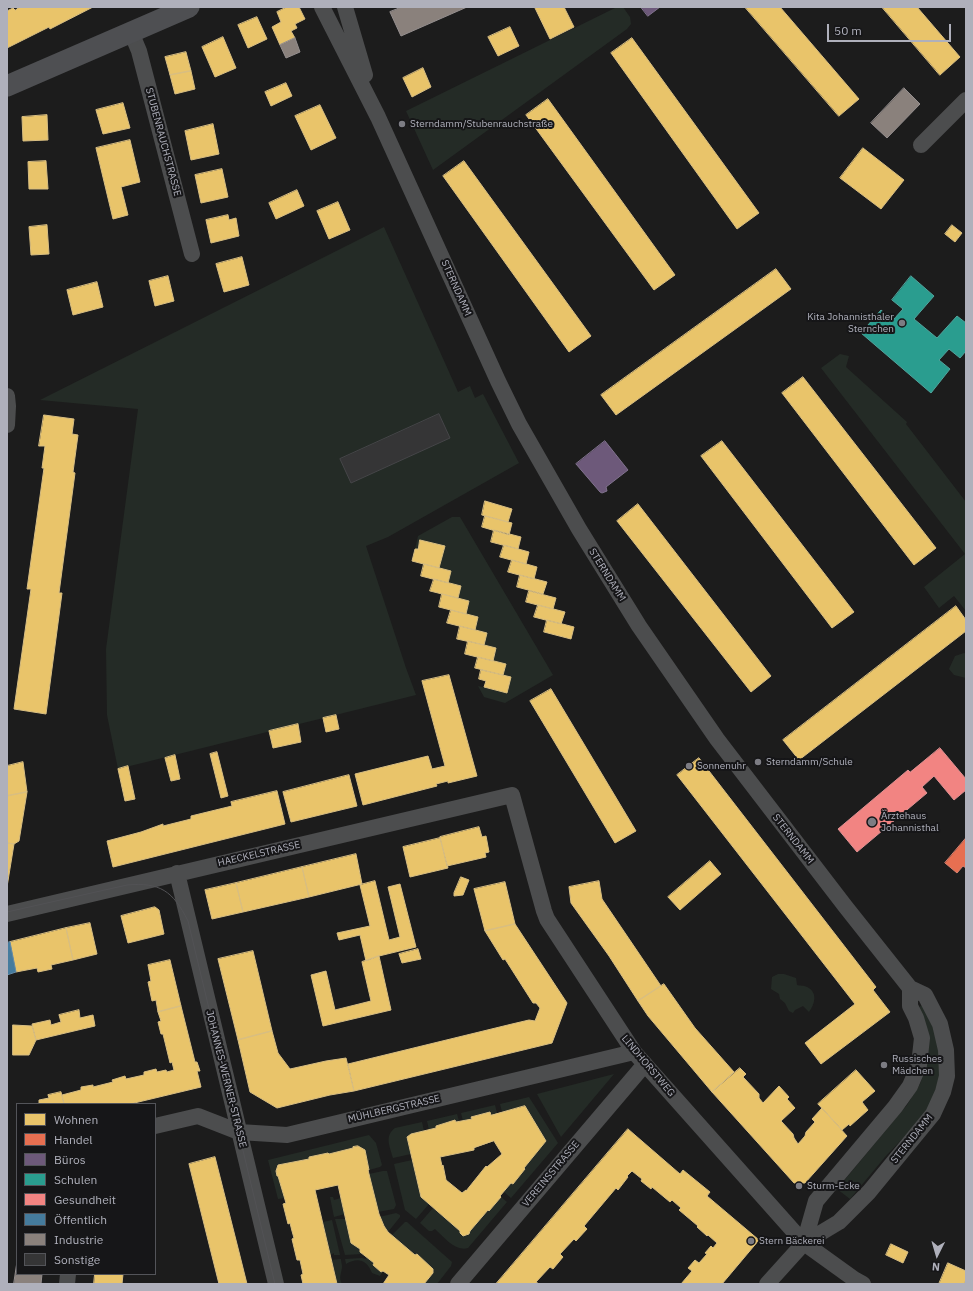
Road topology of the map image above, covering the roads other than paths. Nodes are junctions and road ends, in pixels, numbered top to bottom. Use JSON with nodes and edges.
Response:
{"nodes":[{"id":1,"x":189,"y":7,"type":"edge"},
{"id":2,"x":322,"y":7,"type":"edge"},
{"id":3,"x":345,"y":7,"type":"edge"},
{"id":4,"x":131,"y":32,"type":"junction"},
{"id":5,"x":7,"y":86,"type":"edge"},
{"id":6,"x":966,"y":100,"type":"edge"},
{"id":7,"x":378,"y":117,"type":"junction"},
{"id":8,"x":921,"y":145,"type":"dead end"},
{"id":9,"x":192,"y":254,"type":"dead end"},
{"id":10,"x":7,"y":396,"type":"edge"},
{"id":11,"x":7,"y":425,"type":"edge"},
{"id":12,"x":512,"y":795,"type":"joint"},
{"id":13,"x":177,"y":873,"type":"junction"},
{"id":14,"x":7,"y":914,"type":"edge"},
{"id":15,"x":910,"y":988,"type":"junction"},
{"id":16,"x":640,"y":1058,"type":"junction"},
{"id":17,"x":156,"y":1126,"type":"edge"},
{"id":18,"x":239,"y":1132,"type":"junction"},
{"id":19,"x":804,"y":1243,"type":"junction"},
{"id":20,"x":276,"y":1284,"type":"edge"},
{"id":21,"x":458,"y":1284,"type":"edge"},
{"id":22,"x":767,"y":1284,"type":"edge"},
{"id":23,"x":863,"y":1284,"type":"edge"}],
"edges":[{"from":1,"to":4,"type":"main road"},
{"from":2,"to":7,"type":"street","name":"STERNDAMM"},
{"from":3,"to":7,"type":"street","name":"STERNDAMM"},
{"from":4,"to":5,"type":"main road"},
{"from":4,"to":9,"type":"street","name":"STUBENRAUCHSTRASSE"},
{"from":6,"to":8,"type":"street"},
{"from":7,"to":15,"type":"street","name":"STERNDAMM"},
{"from":10,"to":11,"type":"street"},
{"from":12,"to":13,"type":"street","name":"HAECKELSTRASSE"},
{"from":12,"to":16,"type":"street","name":"LINDHORSTWEG"},
{"from":13,"to":14,"type":"street","name":"HAECKELSTRASSE"},
{"from":13,"to":18,"type":"street","name":"JOHANNES-WERNER-STRASSE"},
{"from":15,"to":19,"type":"street","name":"STERNDAMM"},
{"from":15,"to":19,"type":"street","name":"STERNDAMM"},
{"from":16,"to":18,"type":"street","name":"MÜHLBERGSTRASSE"},
{"from":16,"to":19,"type":"street","name":"LINDHORSTWEG"},
{"from":16,"to":21,"type":"street","name":"VEREINSSTRASSE"},
{"from":17,"to":18,"type":"street","name":"MÜHLBERGSTRASSE"},
{"from":18,"to":20,"type":"street","name":"JOHANNES-WERNER-STRASSE"},
{"from":19,"to":22,"type":"street","name":"STERNDAMM"},
{"from":19,"to":23,"type":"street","name":"LINDHORSTWEG"}]}
